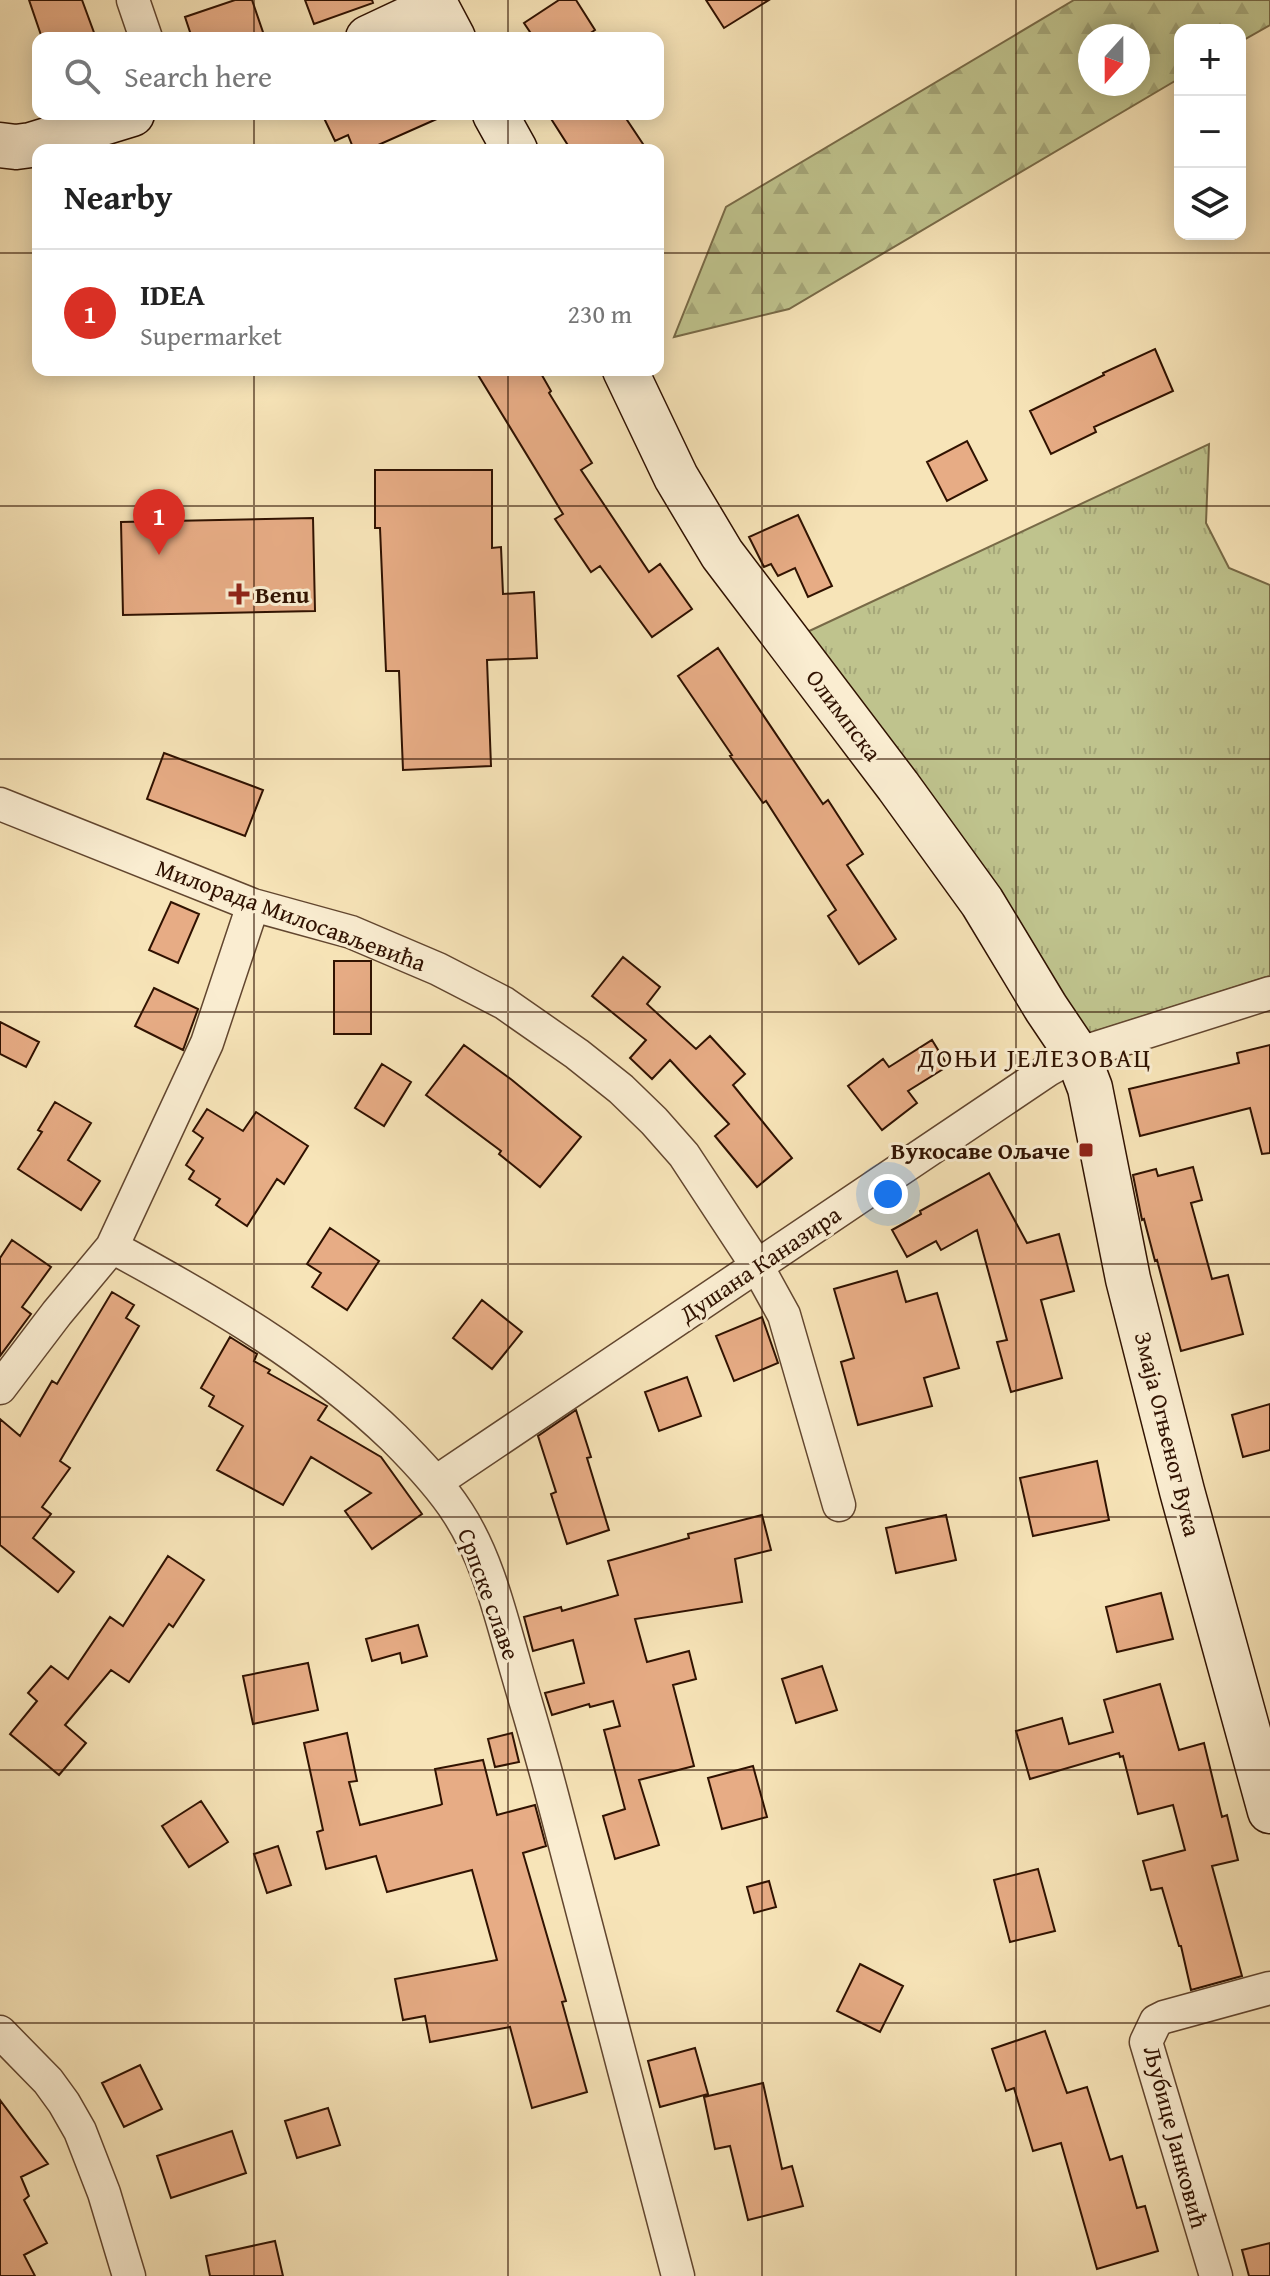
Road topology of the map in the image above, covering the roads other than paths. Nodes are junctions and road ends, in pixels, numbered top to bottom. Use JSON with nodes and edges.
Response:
{"nodes":[{"id":1,"x":133,"y":0,"type":"edge"},
{"id":2,"x":443,"y":11,"type":"edge"},
{"id":3,"x":144,"y":32,"type":"edge"},
{"id":4,"x":385,"y":32,"type":"edge"},
{"id":5,"x":112,"y":120,"type":"edge"},
{"id":6,"x":498,"y":120,"type":"edge"},
{"id":7,"x":512,"y":144,"type":"edge"},
{"id":8,"x":5,"y":152,"type":"edge"},
{"id":9,"x":628,"y":376,"type":"edge"},
{"id":10,"x":0,"y":804,"type":"edge"},
{"id":11,"x":253,"y":905,"type":"junction"},
{"id":12,"x":1270,"y":993,"type":"edge"},
{"id":13,"x":1077,"y":1054,"type":"junction"},
{"id":14,"x":112,"y":1247,"type":"junction"},
{"id":15,"x":757,"y":1266,"type":"junction"},
{"id":16,"x":0,"y":1388,"type":"edge"},
{"id":17,"x":436,"y":1482,"type":"junction"},
{"id":18,"x":839,"y":1505,"type":"dead end"},
{"id":19,"x":1270,"y":1811,"type":"edge"},
{"id":20,"x":1270,"y":1988,"type":"edge"},
{"id":21,"x":0,"y":2032,"type":"edge"},
{"id":22,"x":129,"y":2276,"type":"edge"},
{"id":23,"x":678,"y":2276,"type":"edge"},
{"id":24,"x":1216,"y":2276,"type":"edge"}],
"edges":[{"from":1,"to":3,"type":"street"},
{"from":2,"to":4,"type":"street"},
{"from":5,"to":8,"type":"street"},
{"from":6,"to":7,"type":"street"},
{"from":9,"to":13,"type":"street","name":"Олимпска"},
{"from":10,"to":11,"type":"street","name":"Милорада Милосављевића"},
{"from":11,"to":14,"type":"street"},
{"from":11,"to":15,"type":"street","name":"Милорада Милосављевића"},
{"from":12,"to":13,"type":"street","name":"Душана Каназира"},
{"from":13,"to":15,"type":"street","name":"Душана Каназира"},
{"from":13,"to":19,"type":"street","name":"Змаја Огњеног Вука"},
{"from":14,"to":16,"type":"street"},
{"from":14,"to":17,"type":"street","name":"Српске славе"},
{"from":15,"to":17,"type":"street","name":"Душана Каназира"},
{"from":15,"to":18,"type":"street","name":"Милорада Милосављевића"},
{"from":17,"to":23,"type":"street","name":"Српске славе"},
{"from":20,"to":24,"type":"street","name":"Љубице Јанковић"},
{"from":21,"to":22,"type":"street"}]}
